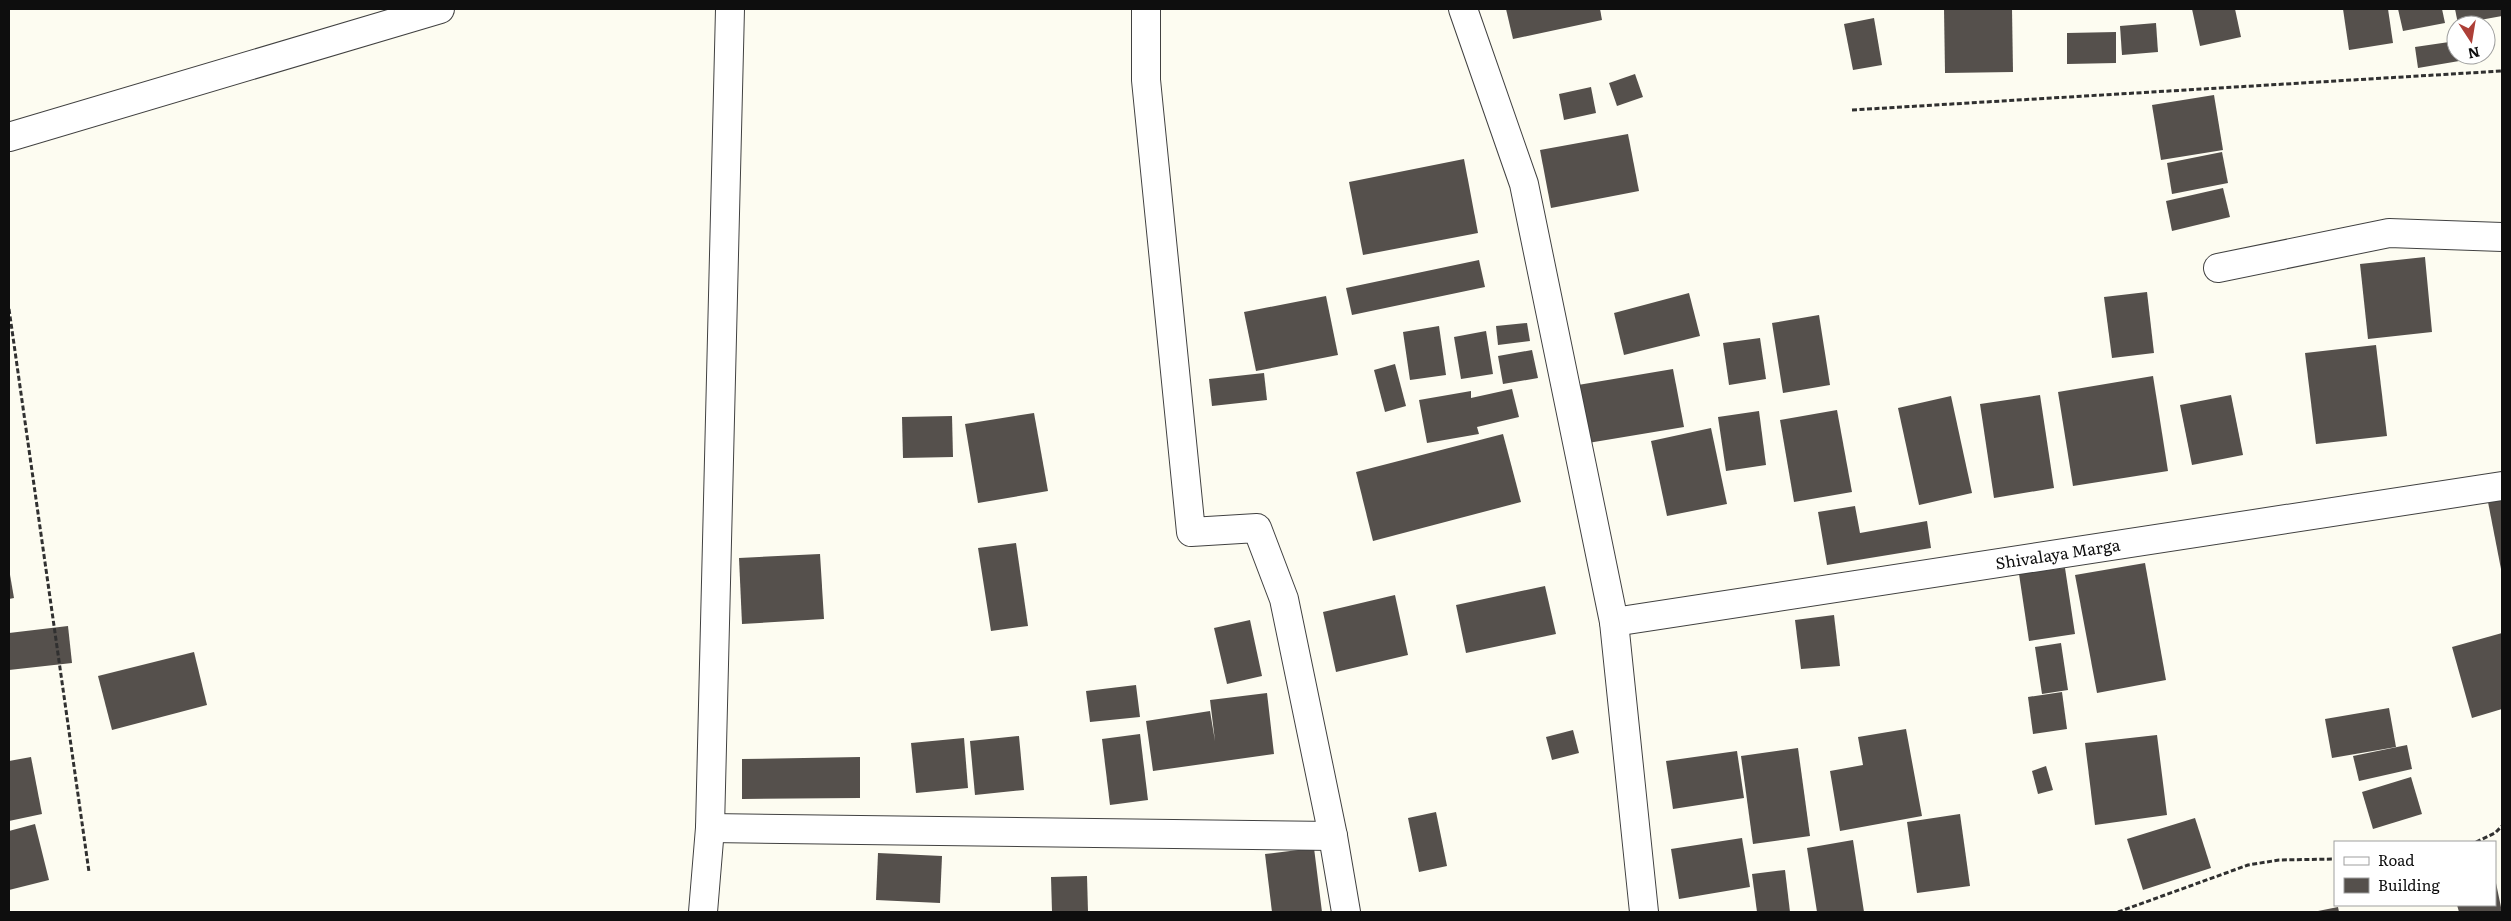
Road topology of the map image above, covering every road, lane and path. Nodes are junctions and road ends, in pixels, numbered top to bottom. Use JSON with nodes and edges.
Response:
{"nodes":[{"id":1,"x":440,"y":9,"type":"edge"},
{"id":2,"x":730,"y":9,"type":"edge"},
{"id":3,"x":1146,"y":9,"type":"edge"},
{"id":4,"x":1463,"y":9,"type":"edge"},
{"id":5,"x":2502,"y":71,"type":"edge"},
{"id":6,"x":1852,"y":110,"type":"dead end"},
{"id":7,"x":9,"y":136,"type":"edge"},
{"id":8,"x":2502,"y":238,"type":"edge"},
{"id":9,"x":2218,"y":268,"type":"dead end"},
{"id":10,"x":9,"y":309,"type":"edge"},
{"id":11,"x":2502,"y":486,"type":"edge"},
{"id":12,"x":1614,"y":622,"type":"junction"},
{"id":13,"x":2502,"y":826,"type":"edge"},
{"id":14,"x":710,"y":828,"type":"junction"},
{"id":15,"x":1333,"y":836,"type":"junction"},
{"id":16,"x":2478,"y":841,"type":"edge"},
{"id":17,"x":2334,"y":859,"type":"edge"},
{"id":18,"x":89,"y":872,"type":"dead end"},
{"id":19,"x":703,"y":912,"type":"edge"},
{"id":20,"x":1346,"y":912,"type":"edge"},
{"id":21,"x":1644,"y":912,"type":"edge"},
{"id":22,"x":2118,"y":912,"type":"edge"}],
"edges":[{"from":1,"to":7,"type":"street"},
{"from":2,"to":14,"type":"street"},
{"from":3,"to":15,"type":"street"},
{"from":4,"to":12,"type":"street"},
{"from":5,"to":6,"type":"path"},
{"from":8,"to":9,"type":"street"},
{"from":10,"to":18,"type":"path"},
{"from":11,"to":12,"type":"street","name":"Shivalaya Marga"},
{"from":12,"to":21,"type":"street"},
{"from":13,"to":16,"type":"path"},
{"from":14,"to":15,"type":"street"},
{"from":14,"to":19,"type":"street"},
{"from":15,"to":20,"type":"street"},
{"from":17,"to":22,"type":"path"}]}
